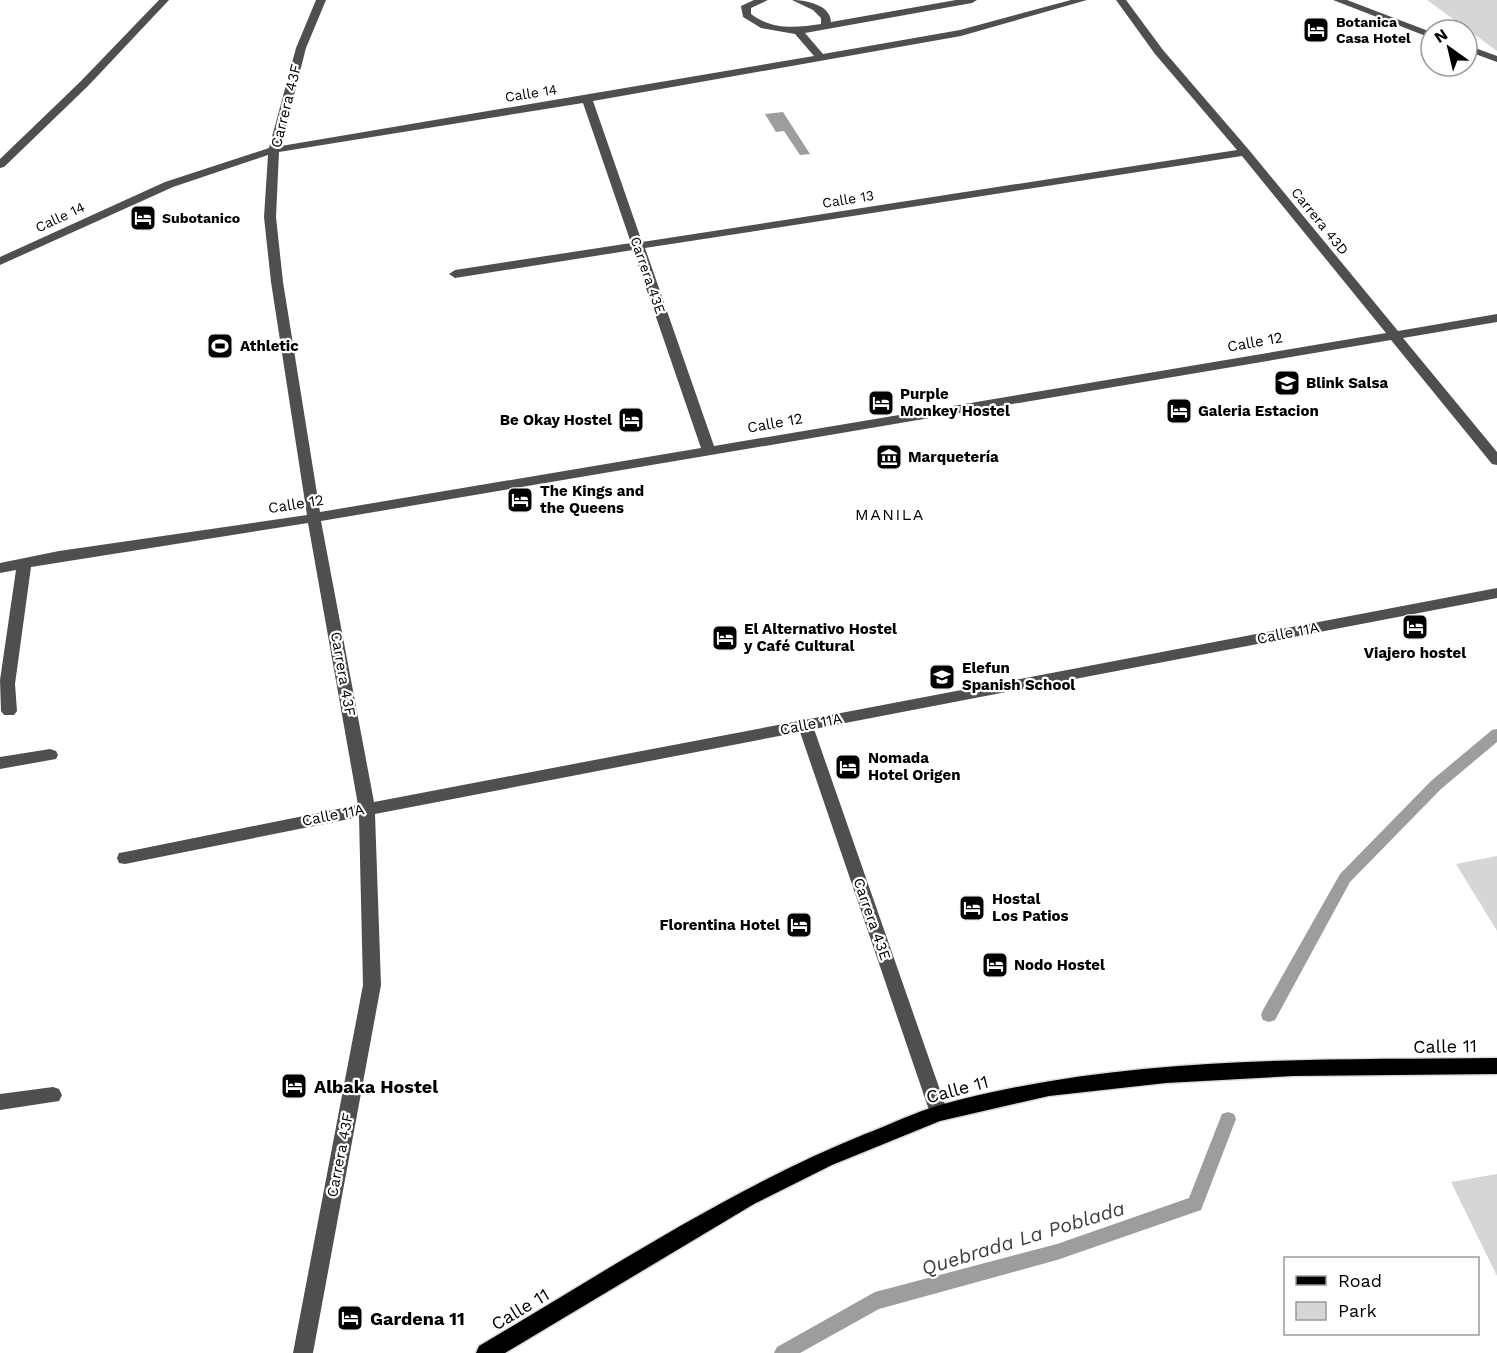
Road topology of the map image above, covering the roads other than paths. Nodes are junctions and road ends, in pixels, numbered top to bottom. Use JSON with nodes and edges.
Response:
{"nodes":[{"id":1,"x":164,"y":0,"type":"edge"},
{"id":2,"x":321,"y":0,"type":"edge"},
{"id":3,"x":763,"y":0,"type":"edge"},
{"id":4,"x":797,"y":0,"type":"edge"},
{"id":5,"x":972,"y":0,"type":"edge"},
{"id":6,"x":1082,"y":0,"type":"edge"},
{"id":7,"x":1121,"y":0,"type":"edge"},
{"id":8,"x":1338,"y":0,"type":"edge"},
{"id":9,"x":826,"y":24,"type":"junction"},
{"id":10,"x":1419,"y":30,"type":"edge"},
{"id":11,"x":798,"y":31,"type":"junction"},
{"id":12,"x":1479,"y":52,"type":"edge"},
{"id":13,"x":820,"y":57,"type":"junction"},
{"id":14,"x":1497,"y":59,"type":"edge"},
{"id":15,"x":587,"y":99,"type":"junction"},
{"id":16,"x":274,"y":150,"type":"junction"},
{"id":17,"x":1245,"y":152,"type":"junction"},
{"id":18,"x":0,"y":165,"type":"edge"},
{"id":19,"x":638,"y":246,"type":"junction"},
{"id":20,"x":0,"y":261,"type":"edge"},
{"id":21,"x":455,"y":274,"type":"dead end"},
{"id":22,"x":1497,"y":318,"type":"edge"},
{"id":23,"x":1394,"y":335,"type":"junction"},
{"id":24,"x":709,"y":451,"type":"junction"},
{"id":25,"x":1497,"y":461,"type":"edge"},
{"id":26,"x":314,"y":518,"type":"junction"},
{"id":27,"x":24,"y":563,"type":"junction"},
{"id":28,"x":0,"y":568,"type":"edge"},
{"id":29,"x":1497,"y":593,"type":"edge"},
{"id":30,"x":4,"y":685,"type":"edge"},
{"id":31,"x":9,"y":711,"type":"dead end"},
{"id":32,"x":805,"y":725,"type":"junction"},
{"id":33,"x":50,"y":755,"type":"dead end"},
{"id":34,"x":0,"y":764,"type":"edge"},
{"id":35,"x":367,"y":808,"type":"junction"},
{"id":36,"x":125,"y":858,"type":"dead end"},
{"id":37,"x":1497,"y":1066,"type":"edge"},
{"id":38,"x":53,"y":1095,"type":"dead end"},
{"id":39,"x":0,"y":1102,"type":"edge"},
{"id":40,"x":939,"y":1113,"type":"junction"},
{"id":41,"x":303,"y":1353,"type":"edge"},
{"id":42,"x":486,"y":1353,"type":"edge"}],
"edges":[{"from":1,"to":18,"type":"street"},
{"from":2,"to":16,"type":"street","name":"Carrera 43F"},
{"from":3,"to":11,"type":"street"},
{"from":4,"to":9,"type":"street"},
{"from":5,"to":9,"type":"street"},
{"from":6,"to":13,"type":"street","name":"Calle 14"},
{"from":7,"to":17,"type":"street","name":"Carrera 43D"},
{"from":8,"to":10,"type":"street"},
{"from":9,"to":11,"type":"street"},
{"from":11,"to":13,"type":"street"},
{"from":12,"to":14,"type":"street"},
{"from":13,"to":15,"type":"street","name":"Calle 14"},
{"from":15,"to":16,"type":"street","name":"Calle 14"},
{"from":15,"to":19,"type":"street","name":"Carrera 43E"},
{"from":16,"to":20,"type":"street","name":"Calle 14"},
{"from":16,"to":26,"type":"street","name":"Carrera 43F"},
{"from":17,"to":19,"type":"street","name":"Calle 13"},
{"from":17,"to":23,"type":"street","name":"Carrera 43D"},
{"from":19,"to":21,"type":"street","name":"Calle 13"},
{"from":19,"to":24,"type":"street","name":"Carrera 43E"},
{"from":22,"to":23,"type":"street","name":"Calle 12"},
{"from":23,"to":24,"type":"street","name":"Calle 12"},
{"from":23,"to":25,"type":"street","name":"Carrera 43D"},
{"from":24,"to":26,"type":"street","name":"Calle 12"},
{"from":26,"to":27,"type":"street","name":"Calle 12"},
{"from":26,"to":35,"type":"street","name":"Carrera 43F"},
{"from":27,"to":28,"type":"street","name":"Calle 12"},
{"from":27,"to":30,"type":"street"},
{"from":29,"to":32,"type":"street","name":"Calle 11A"},
{"from":30,"to":31,"type":"street"},
{"from":32,"to":35,"type":"street","name":"Calle 11A"},
{"from":32,"to":40,"type":"street","name":"Carrera 43E"},
{"from":33,"to":34,"type":"street"},
{"from":35,"to":36,"type":"street","name":"Calle 11A"},
{"from":35,"to":41,"type":"street","name":"Carrera 43F"},
{"from":37,"to":40,"type":"main road","name":"Calle 11"},
{"from":38,"to":39,"type":"street"},
{"from":40,"to":42,"type":"main road","name":"Calle 11"}]}
